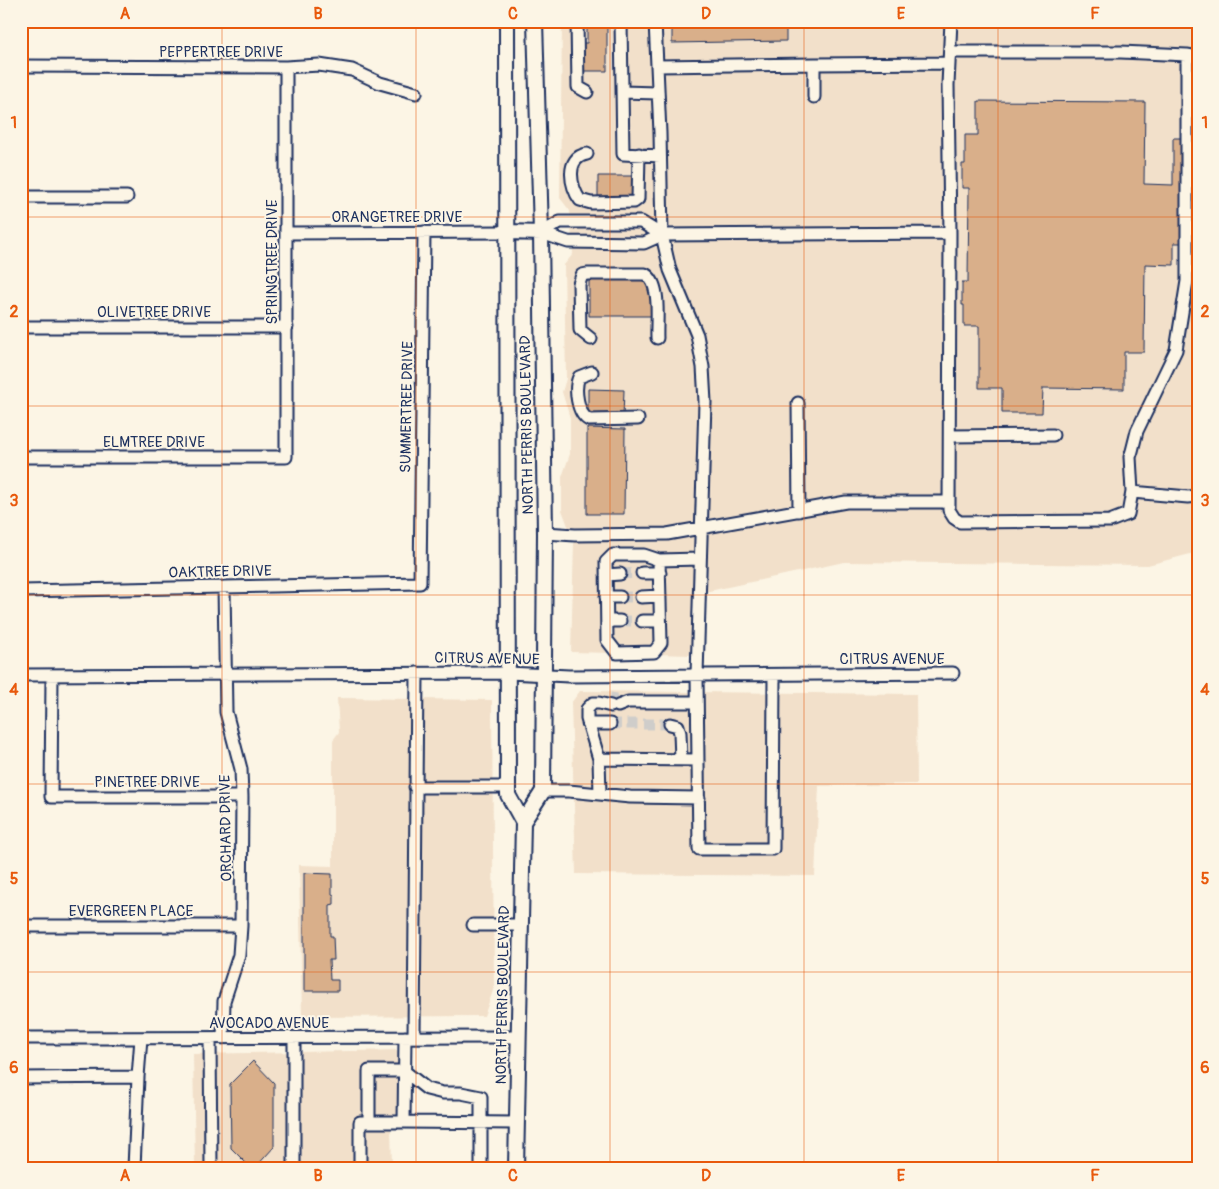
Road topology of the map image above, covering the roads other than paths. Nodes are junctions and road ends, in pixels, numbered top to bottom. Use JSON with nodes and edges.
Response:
{"nodes":[{"id":1,"x":507,"y":21,"type":"edge"},
{"id":2,"x":535,"y":21,"type":"edge"},
{"id":3,"x":577,"y":21,"type":"edge"},
{"id":4,"x":621,"y":21,"type":"edge"},
{"id":5,"x":654,"y":21,"type":"edge"},
{"id":6,"x":951,"y":21,"type":"edge"},
{"id":7,"x":1192,"y":56,"type":"edge"},
{"id":8,"x":949,"y":58,"type":"junction"},
{"id":9,"x":814,"y":64,"type":"junction"},
{"id":10,"x":21,"y":66,"type":"edge"},
{"id":11,"x":656,"y":66,"type":"junction"},
{"id":12,"x":286,"y":67,"type":"junction"},
{"id":13,"x":587,"y":92,"type":"dead end"},
{"id":14,"x":622,"y":92,"type":"junction"},
{"id":15,"x":416,"y":93,"type":"dead end"},
{"id":16,"x":658,"y":93,"type":"junction"},
{"id":17,"x":814,"y":97,"type":"dead end"},
{"id":18,"x":587,"y":154,"type":"dead end"},
{"id":19,"x":639,"y":154,"type":"junction"},
{"id":20,"x":660,"y":156,"type":"junction"},
{"id":21,"x":21,"y":196,"type":"edge"},
{"id":22,"x":127,"y":198,"type":"dead end"},
{"id":23,"x":286,"y":232,"type":"junction"},
{"id":24,"x":424,"y":232,"type":"junction"},
{"id":25,"x":508,"y":232,"type":"junction"},
{"id":26,"x":541,"y":232,"type":"junction"},
{"id":27,"x":950,"y":234,"type":"junction"},
{"id":28,"x":662,"y":235,"type":"junction"},
{"id":29,"x":21,"y":327,"type":"edge"},
{"id":30,"x":287,"y":327,"type":"junction"},
{"id":31,"x":591,"y":338,"type":"dead end"},
{"id":32,"x":657,"y":338,"type":"dead end"},
{"id":33,"x":592,"y":372,"type":"dead end"},
{"id":34,"x":798,"y":402,"type":"dead end"},
{"id":35,"x":638,"y":418,"type":"dead end"},
{"id":36,"x":1053,"y":435,"type":"dead end"},
{"id":37,"x":950,"y":436,"type":"junction"},
{"id":38,"x":21,"y":457,"type":"edge"},
{"id":39,"x":286,"y":457,"type":"joint"},
{"id":40,"x":1132,"y":492,"type":"junction"},
{"id":41,"x":1198,"y":496,"type":"edge"},
{"id":42,"x":948,"y":502,"type":"junction"},
{"id":43,"x":799,"y":511,"type":"junction"},
{"id":44,"x":701,"y":529,"type":"junction"},
{"id":45,"x":544,"y":533,"type":"junction"},
{"id":46,"x":638,"y":534,"type":"junction"},
{"id":47,"x":637,"y":555,"type":"junction"},
{"id":48,"x":700,"y":559,"type":"junction"},
{"id":49,"x":659,"y":560,"type":"junction"},
{"id":50,"x":642,"y":573,"type":"tunnel mouth"},
{"id":51,"x":660,"y":573,"type":"junction"},
{"id":52,"x":620,"y":574,"type":"tunnel mouth"},
{"id":53,"x":606,"y":575,"type":"junction"},
{"id":54,"x":420,"y":583,"type":"joint"},
{"id":55,"x":224,"y":587,"type":"junction"},
{"id":56,"x":21,"y":591,"type":"edge"},
{"id":57,"x":660,"y":596,"type":"junction"},
{"id":58,"x":606,"y":597,"type":"junction"},
{"id":59,"x":620,"y":597,"type":"tunnel mouth"},
{"id":60,"x":641,"y":597,"type":"tunnel mouth"},
{"id":61,"x":660,"y":620,"type":"junction"},
{"id":62,"x":607,"y":621,"type":"junction"},
{"id":63,"x":620,"y":621,"type":"tunnel mouth"},
{"id":64,"x":642,"y":621,"type":"tunnel mouth"},
{"id":65,"x":417,"y":673,"type":"junction"},
{"id":66,"x":508,"y":673,"type":"junction"},
{"id":67,"x":953,"y":673,"type":"dead end"},
{"id":68,"x":226,"y":674,"type":"junction"},
{"id":69,"x":545,"y":674,"type":"junction"},
{"id":70,"x":21,"y":675,"type":"edge"},
{"id":71,"x":52,"y":675,"type":"junction"},
{"id":72,"x":697,"y":675,"type":"junction"},
{"id":73,"x":774,"y":675,"type":"junction"},
{"id":74,"x":697,"y":702,"type":"junction"},
{"id":75,"x":588,"y":724,"type":"junction"},
{"id":76,"x":610,"y":724,"type":"tunnel mouth"},
{"id":77,"x":670,"y":724,"type":"dead end"},
{"id":78,"x":599,"y":759,"type":"junction"},
{"id":79,"x":681,"y":760,"type":"junction"},
{"id":80,"x":698,"y":760,"type":"junction"},
{"id":81,"x":415,"y":787,"type":"junction"},
{"id":82,"x":508,"y":787,"type":"junction"},
{"id":83,"x":543,"y":792,"type":"junction"},
{"id":84,"x":600,"y":794,"type":"junction"},
{"id":85,"x":242,"y":797,"type":"junction"},
{"id":86,"x":698,"y":798,"type":"junction"},
{"id":87,"x":523,"y":822,"type":"junction"},
{"id":88,"x":473,"y":925,"type":"dead end"},
{"id":89,"x":520,"y":925,"type":"junction"},
{"id":90,"x":21,"y":926,"type":"edge"},
{"id":91,"x":241,"y":926,"type":"junction"},
{"id":92,"x":410,"y":1037,"type":"junction"},
{"id":93,"x":518,"y":1037,"type":"junction"},
{"id":94,"x":21,"y":1038,"type":"edge"},
{"id":95,"x":140,"y":1038,"type":"junction"},
{"id":96,"x":210,"y":1038,"type":"junction"},
{"id":97,"x":223,"y":1038,"type":"junction"},
{"id":98,"x":294,"y":1038,"type":"junction"},
{"id":99,"x":404,"y":1070,"type":"junction"},
{"id":100,"x":21,"y":1078,"type":"edge"},
{"id":101,"x":138,"y":1078,"type":"junction"},
{"id":102,"x":369,"y":1122,"type":"junction"},
{"id":103,"x":404,"y":1122,"type":"junction"},
{"id":104,"x":480,"y":1123,"type":"junction"},
{"id":105,"x":516,"y":1123,"type":"junction"},
{"id":106,"x":134,"y":1168,"type":"edge"},
{"id":107,"x":211,"y":1168,"type":"edge"},
{"id":108,"x":294,"y":1168,"type":"edge"},
{"id":109,"x":360,"y":1168,"type":"edge"},
{"id":110,"x":481,"y":1168,"type":"edge"},
{"id":111,"x":516,"y":1168,"type":"edge"}],
"edges":[{"from":1,"to":25,"type":"main road","name":"NORTH PERRIS BOULEVARD"},
{"from":2,"to":26,"type":"main road","name":"NORTH PERRIS BOULEVARD"},
{"from":3,"to":13,"type":"street"},
{"from":4,"to":14,"type":"street"},
{"from":5,"to":11,"type":"street"},
{"from":6,"to":8,"type":"street"},
{"from":7,"to":8,"type":"street"},
{"from":7,"to":40,"type":"street"},
{"from":8,"to":9,"type":"street"},
{"from":8,"to":27,"type":"street"},
{"from":9,"to":11,"type":"street"},
{"from":9,"to":17,"type":"street"},
{"from":10,"to":12,"type":"street","name":"PEPPERTREE DRIVE"},
{"from":11,"to":16,"type":"street"},
{"from":12,"to":15,"type":"street","name":"PEPPERTREE DRIVE"},
{"from":12,"to":23,"type":"street","name":"SPRINGTREE DRIVE"},
{"from":14,"to":16,"type":"street"},
{"from":14,"to":19,"type":"street"},
{"from":16,"to":20,"type":"street"},
{"from":18,"to":19,"type":"street"},
{"from":19,"to":20,"type":"street"},
{"from":20,"to":28,"type":"street"},
{"from":21,"to":22,"type":"street"},
{"from":23,"to":24,"type":"street","name":"ORANGETREE DRIVE"},
{"from":23,"to":30,"type":"street","name":"SPRINGTREE DRIVE"},
{"from":24,"to":25,"type":"street","name":"ORANGETREE DRIVE"},
{"from":24,"to":54,"type":"street","name":"SUMMERTREE DRIVE"},
{"from":25,"to":26,"type":"main road"},
{"from":25,"to":66,"type":"main road","name":"NORTH PERRIS BOULEVARD"},
{"from":26,"to":28,"type":"street"},
{"from":26,"to":28,"type":"street"},
{"from":26,"to":45,"type":"main road","name":"NORTH PERRIS BOULEVARD"},
{"from":27,"to":28,"type":"street"},
{"from":27,"to":37,"type":"street"},
{"from":28,"to":44,"type":"street"},
{"from":29,"to":30,"type":"street","name":"OLIVETREE DRIVE"},
{"from":30,"to":39,"type":"street","name":"SPRINGTREE DRIVE"},
{"from":31,"to":32,"type":"street"},
{"from":33,"to":35,"type":"street"},
{"from":34,"to":43,"type":"street"},
{"from":36,"to":37,"type":"street"},
{"from":37,"to":42,"type":"street"},
{"from":38,"to":39,"type":"street","name":"ELMTREE DRIVE"},
{"from":40,"to":41,"type":"street"},
{"from":40,"to":42,"type":"street"},
{"from":42,"to":43,"type":"street"},
{"from":43,"to":44,"type":"street"},
{"from":44,"to":46,"type":"street"},
{"from":44,"to":48,"type":"street"},
{"from":45,"to":46,"type":"street"},
{"from":45,"to":69,"type":"main road","name":"NORTH PERRIS BOULEVARD"},
{"from":46,"to":47,"type":"street"},
{"from":47,"to":49,"type":"street"},
{"from":47,"to":53,"type":"street"},
{"from":48,"to":49,"type":"street"},
{"from":48,"to":72,"type":"street"},
{"from":49,"to":51,"type":"street"},
{"from":50,"to":51,"type":"street"},
{"from":51,"to":57,"type":"street"},
{"from":52,"to":53,"type":"street"},
{"from":53,"to":58,"type":"street"},
{"from":54,"to":55,"type":"street","name":"OAKTREE DRIVE"},
{"from":55,"to":56,"type":"street","name":"OAKTREE DRIVE"},
{"from":55,"to":68,"type":"street","name":"ORCHARD DRIVE"},
{"from":57,"to":60,"type":"street"},
{"from":57,"to":61,"type":"street"},
{"from":58,"to":59,"type":"street"},
{"from":58,"to":62,"type":"street"},
{"from":61,"to":62,"type":"street"},
{"from":61,"to":64,"type":"street"},
{"from":62,"to":63,"type":"street"},
{"from":65,"to":66,"type":"street","name":"CITRUS AVENUE"},
{"from":65,"to":68,"type":"street","name":"CITRUS AVENUE"},
{"from":65,"to":81,"type":"street"},
{"from":66,"to":69,"type":"street","name":"CITRUS AVENUE"},
{"from":66,"to":82,"type":"main road","name":"NORTH PERRIS BOULEVARD"},
{"from":67,"to":73,"type":"street","name":"CITRUS AVENUE"},
{"from":68,"to":71,"type":"street","name":"CITRUS AVENUE"},
{"from":68,"to":85,"type":"street","name":"ORCHARD DRIVE"},
{"from":69,"to":72,"type":"street","name":"CITRUS AVENUE"},
{"from":69,"to":83,"type":"main road","name":"NORTH PERRIS BOULEVARD"},
{"from":70,"to":71,"type":"street","name":"CITRUS AVENUE"},
{"from":71,"to":85,"type":"street","name":"PINETREE DRIVE"},
{"from":72,"to":73,"type":"street","name":"CITRUS AVENUE"},
{"from":72,"to":74,"type":"street"},
{"from":73,"to":86,"type":"street"},
{"from":74,"to":75,"type":"street"},
{"from":74,"to":80,"type":"street"},
{"from":75,"to":76,"type":"street"},
{"from":75,"to":78,"type":"street"},
{"from":77,"to":79,"type":"street"},
{"from":78,"to":79,"type":"street"},
{"from":78,"to":84,"type":"street"},
{"from":79,"to":80,"type":"street"},
{"from":80,"to":86,"type":"street"},
{"from":81,"to":82,"type":"street"},
{"from":81,"to":92,"type":"street"},
{"from":82,"to":87,"type":"main road","name":"NORTH PERRIS BOULEVARD"},
{"from":83,"to":84,"type":"street"},
{"from":83,"to":87,"type":"main road"},
{"from":84,"to":86,"type":"street"},
{"from":85,"to":91,"type":"street","name":"ORCHARD DRIVE"},
{"from":87,"to":89,"type":"main road","name":"NORTH PERRIS BOULEVARD"},
{"from":88,"to":89,"type":"street"},
{"from":89,"to":93,"type":"main road","name":"NORTH PERRIS BOULEVARD"},
{"from":90,"to":91,"type":"street","name":"EVERGREEN PLACE"},
{"from":91,"to":97,"type":"street","name":"ORCHARD DRIVE"},
{"from":92,"to":93,"type":"street","name":"AVOCADO AVENUE"},
{"from":92,"to":98,"type":"street","name":"AVOCADO AVENUE"},
{"from":92,"to":99,"type":"street"},
{"from":93,"to":105,"type":"main road","name":"NORTH PERRIS BOULEVARD"},
{"from":94,"to":95,"type":"street","name":"AVOCADO AVENUE"},
{"from":95,"to":96,"type":"street","name":"AVOCADO AVENUE"},
{"from":95,"to":101,"type":"street"},
{"from":96,"to":97,"type":"street","name":"AVOCADO AVENUE"},
{"from":96,"to":107,"type":"street"},
{"from":97,"to":98,"type":"street","name":"AVOCADO AVENUE"},
{"from":98,"to":108,"type":"street"},
{"from":99,"to":102,"type":"street"},
{"from":99,"to":103,"type":"street"},
{"from":99,"to":104,"type":"street"},
{"from":100,"to":101,"type":"street"},
{"from":101,"to":106,"type":"street"},
{"from":102,"to":103,"type":"street"},
{"from":102,"to":109,"type":"street"},
{"from":103,"to":104,"type":"street"},
{"from":104,"to":105,"type":"street"},
{"from":104,"to":110,"type":"street"},
{"from":105,"to":111,"type":"main road","name":"NORTH PERRIS BOULEVARD"}]}
